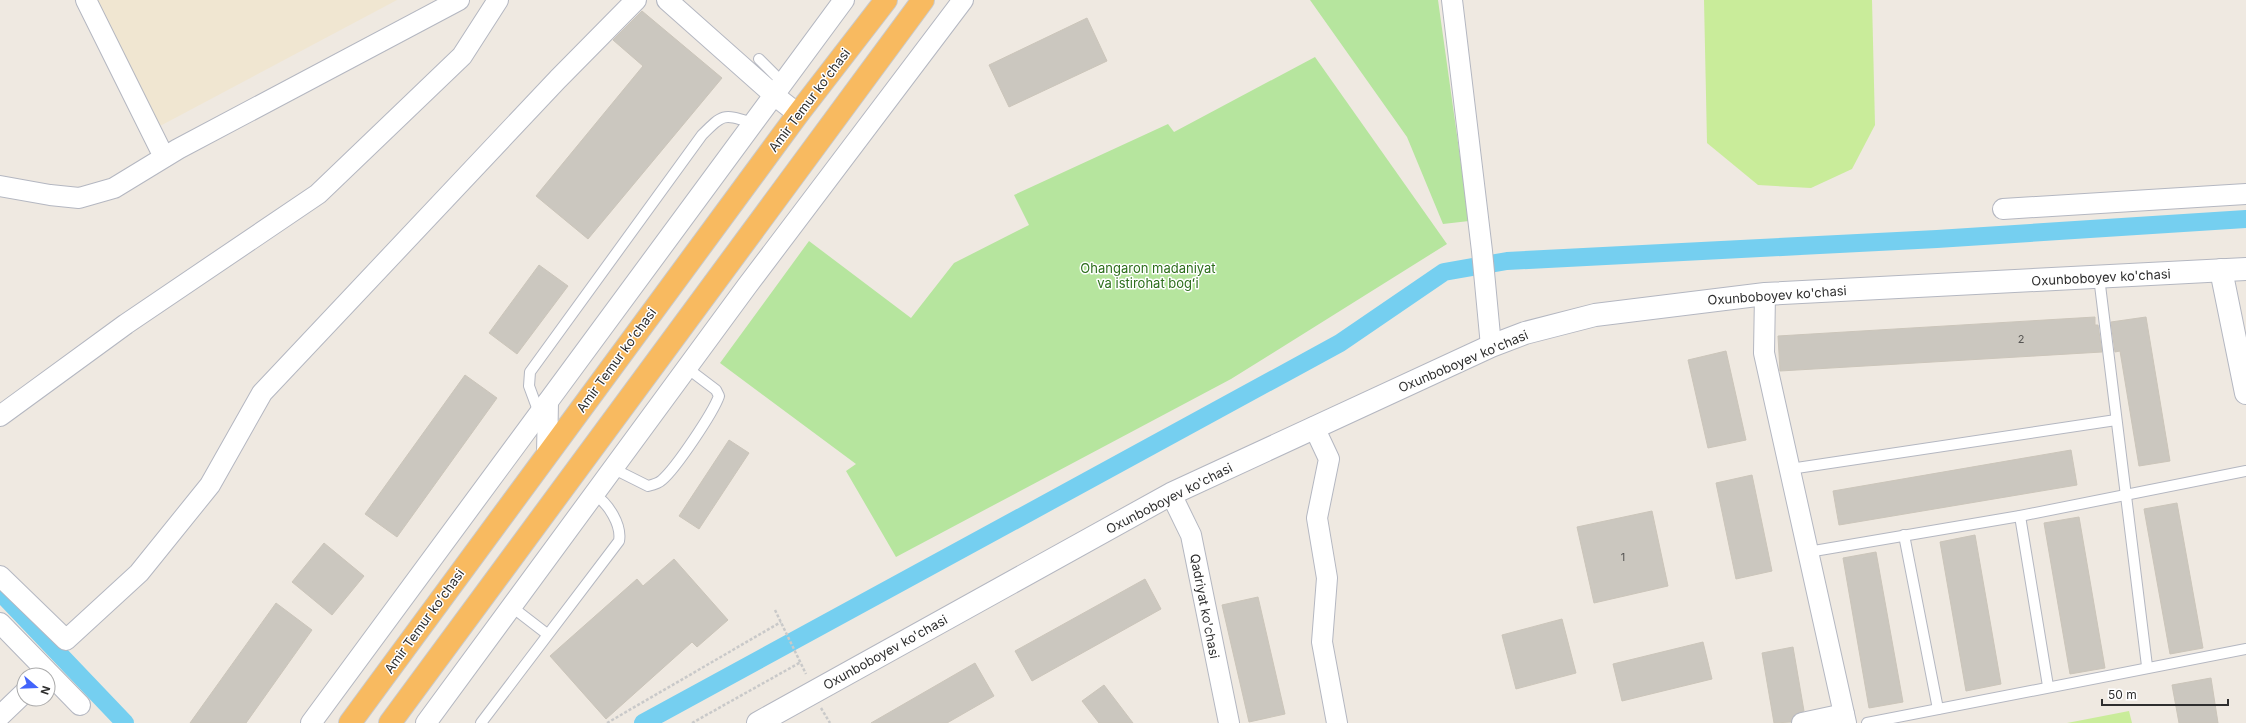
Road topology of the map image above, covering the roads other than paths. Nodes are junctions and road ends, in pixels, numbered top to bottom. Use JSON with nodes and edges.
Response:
{"nodes":[{"id":1,"x":86,"y":0,"type":"edge"},
{"id":2,"x":459,"y":0,"type":"edge"},
{"id":3,"x":498,"y":0,"type":"edge"},
{"id":4,"x":636,"y":0,"type":"edge"},
{"id":5,"x":667,"y":0,"type":"edge"},
{"id":6,"x":844,"y":0,"type":"edge"},
{"id":7,"x":886,"y":0,"type":"edge"},
{"id":8,"x":923,"y":0,"type":"edge"},
{"id":9,"x":963,"y":0,"type":"edge"},
{"id":10,"x":1452,"y":0,"type":"edge"},
{"id":11,"x":759,"y":59,"type":"dead end"},
{"id":12,"x":779,"y":89,"type":"junction"},
{"id":13,"x":798,"y":114,"type":"junction"},
{"id":14,"x":753,"y":124,"type":"junction"},
{"id":15,"x":164,"y":157,"type":"junction"},
{"id":16,"x":0,"y":186,"type":"edge"},
{"id":17,"x":2246,"y":194,"type":"edge"},
{"id":18,"x":2003,"y":209,"type":"dead end"},
{"id":19,"x":2246,"y":269,"type":"edge"},
{"id":20,"x":2221,"y":270,"type":"junction"},
{"id":21,"x":2099,"y":277,"type":"junction"},
{"id":22,"x":1765,"y":294,"type":"junction"},
{"id":23,"x":1491,"y":346,"type":"junction"},
{"id":24,"x":687,"y":368,"type":"junction"},
{"id":25,"x":2246,"y":393,"type":"edge"},
{"id":26,"x":543,"y":407,"type":"junction"},
{"id":27,"x":0,"y":416,"type":"edge"},
{"id":28,"x":2116,"y":420,"type":"junction"},
{"id":29,"x":1314,"y":427,"type":"junction"},
{"id":30,"x":547,"y":454,"type":"junction"},
{"id":31,"x":614,"y":469,"type":"junction"},
{"id":32,"x":1790,"y":469,"type":"junction"},
{"id":33,"x":2246,"y":471,"type":"edge"},
{"id":34,"x":596,"y":494,"type":"junction"},
{"id":35,"x":1171,"y":494,"type":"junction"},
{"id":36,"x":2126,"y":496,"type":"junction"},
{"id":37,"x":2020,"y":516,"type":"junction"},
{"id":38,"x":1904,"y":535,"type":"junction"},
{"id":39,"x":1808,"y":552,"type":"junction"},
{"id":40,"x":0,"y":576,"type":"edge"},
{"id":41,"x":512,"y":607,"type":"junction"},
{"id":42,"x":0,"y":623,"type":"edge"},
{"id":43,"x":547,"y":634,"type":"junction"},
{"id":44,"x":2246,"y":649,"type":"edge"},
{"id":45,"x":2148,"y":666,"type":"junction"},
{"id":46,"x":39,"y":667,"type":"edge"},
{"id":47,"x":56,"y":684,"type":"edge"},
{"id":48,"x":2048,"y":686,"type":"junction"},
{"id":49,"x":16,"y":700,"type":"edge"},
{"id":50,"x":80,"y":705,"type":"dead end"},
{"id":51,"x":1938,"y":709,"type":"junction"},
{"id":52,"x":0,"y":716,"type":"edge"},
{"id":53,"x":1845,"y":719,"type":"edge"},
{"id":54,"x":311,"y":723,"type":"edge"},
{"id":55,"x":350,"y":723,"type":"edge"},
{"id":56,"x":390,"y":723,"type":"edge"},
{"id":57,"x":426,"y":723,"type":"edge"},
{"id":58,"x":481,"y":723,"type":"edge"},
{"id":59,"x":758,"y":723,"type":"edge"},
{"id":60,"x":1228,"y":723,"type":"edge"},
{"id":61,"x":1337,"y":723,"type":"edge"},
{"id":62,"x":1802,"y":723,"type":"edge"},
{"id":63,"x":1867,"y":723,"type":"edge"}],
"edges":[{"from":1,"to":15,"type":"street"},
{"from":2,"to":15,"type":"street"},
{"from":3,"to":27,"type":"street"},
{"from":4,"to":40,"type":"street"},
{"from":5,"to":12,"type":"street"},
{"from":6,"to":12,"type":"street"},
{"from":7,"to":13,"type":"highway","name":"Amir Temur koʻchasi"},
{"from":8,"to":56,"type":"highway"},
{"from":9,"to":24,"type":"street"},
{"from":10,"to":23,"type":"street"},
{"from":11,"to":12,"type":"lane"},
{"from":12,"to":13,"type":"street"},
{"from":12,"to":14,"type":"street"},
{"from":13,"to":30,"type":"highway","name":"Amir Temur koʻchasi"},
{"from":14,"to":26,"type":"street"},
{"from":14,"to":26,"type":"lane"},
{"from":15,"to":16,"type":"street"},
{"from":17,"to":18,"type":"street"},
{"from":19,"to":20,"type":"main road","name":"Oxunboboyev ko'chasi"},
{"from":20,"to":21,"type":"main road","name":"Oxunboboyev ko'chasi"},
{"from":20,"to":25,"type":"main road"},
{"from":21,"to":22,"type":"main road","name":"Oxunboboyev ko'chasi"},
{"from":21,"to":28,"type":"lane"},
{"from":22,"to":23,"type":"main road","name":"Oxunboboyev ko'chasi"},
{"from":22,"to":32,"type":"street"},
{"from":23,"to":29,"type":"main road","name":"Oxunboboyev ko'chasi"},
{"from":24,"to":31,"type":"street"},
{"from":24,"to":31,"type":"lane"},
{"from":26,"to":30,"type":"street"},
{"from":26,"to":54,"type":"street"},
{"from":28,"to":32,"type":"lane"},
{"from":28,"to":36,"type":"lane"},
{"from":29,"to":35,"type":"main road","name":"Oxunboboyev ko'chasi"},
{"from":29,"to":61,"type":"street"},
{"from":30,"to":55,"type":"highway","name":"Amir Temur koʻchasi"},
{"from":31,"to":34,"type":"street"},
{"from":32,"to":39,"type":"street"},
{"from":33,"to":36,"type":"lane"},
{"from":34,"to":41,"type":"street"},
{"from":34,"to":43,"type":"lane"},
{"from":35,"to":59,"type":"main road","name":"Oxunboboyev ko'chasi"},
{"from":35,"to":60,"type":"street","name":"Qadriyat ko'chasi"},
{"from":36,"to":37,"type":"lane"},
{"from":36,"to":45,"type":"lane"},
{"from":37,"to":38,"type":"lane"},
{"from":37,"to":48,"type":"lane"},
{"from":38,"to":39,"type":"lane"},
{"from":38,"to":51,"type":"lane"},
{"from":39,"to":53,"type":"street"},
{"from":41,"to":43,"type":"lane"},
{"from":41,"to":57,"type":"street"},
{"from":42,"to":46,"type":"street"},
{"from":43,"to":58,"type":"lane"},
{"from":44,"to":45,"type":"lane"},
{"from":45,"to":48,"type":"lane"},
{"from":47,"to":50,"type":"street"},
{"from":48,"to":51,"type":"lane"},
{"from":49,"to":52,"type":"street"},
{"from":51,"to":63,"type":"lane"},
{"from":53,"to":62,"type":"street"}]}
